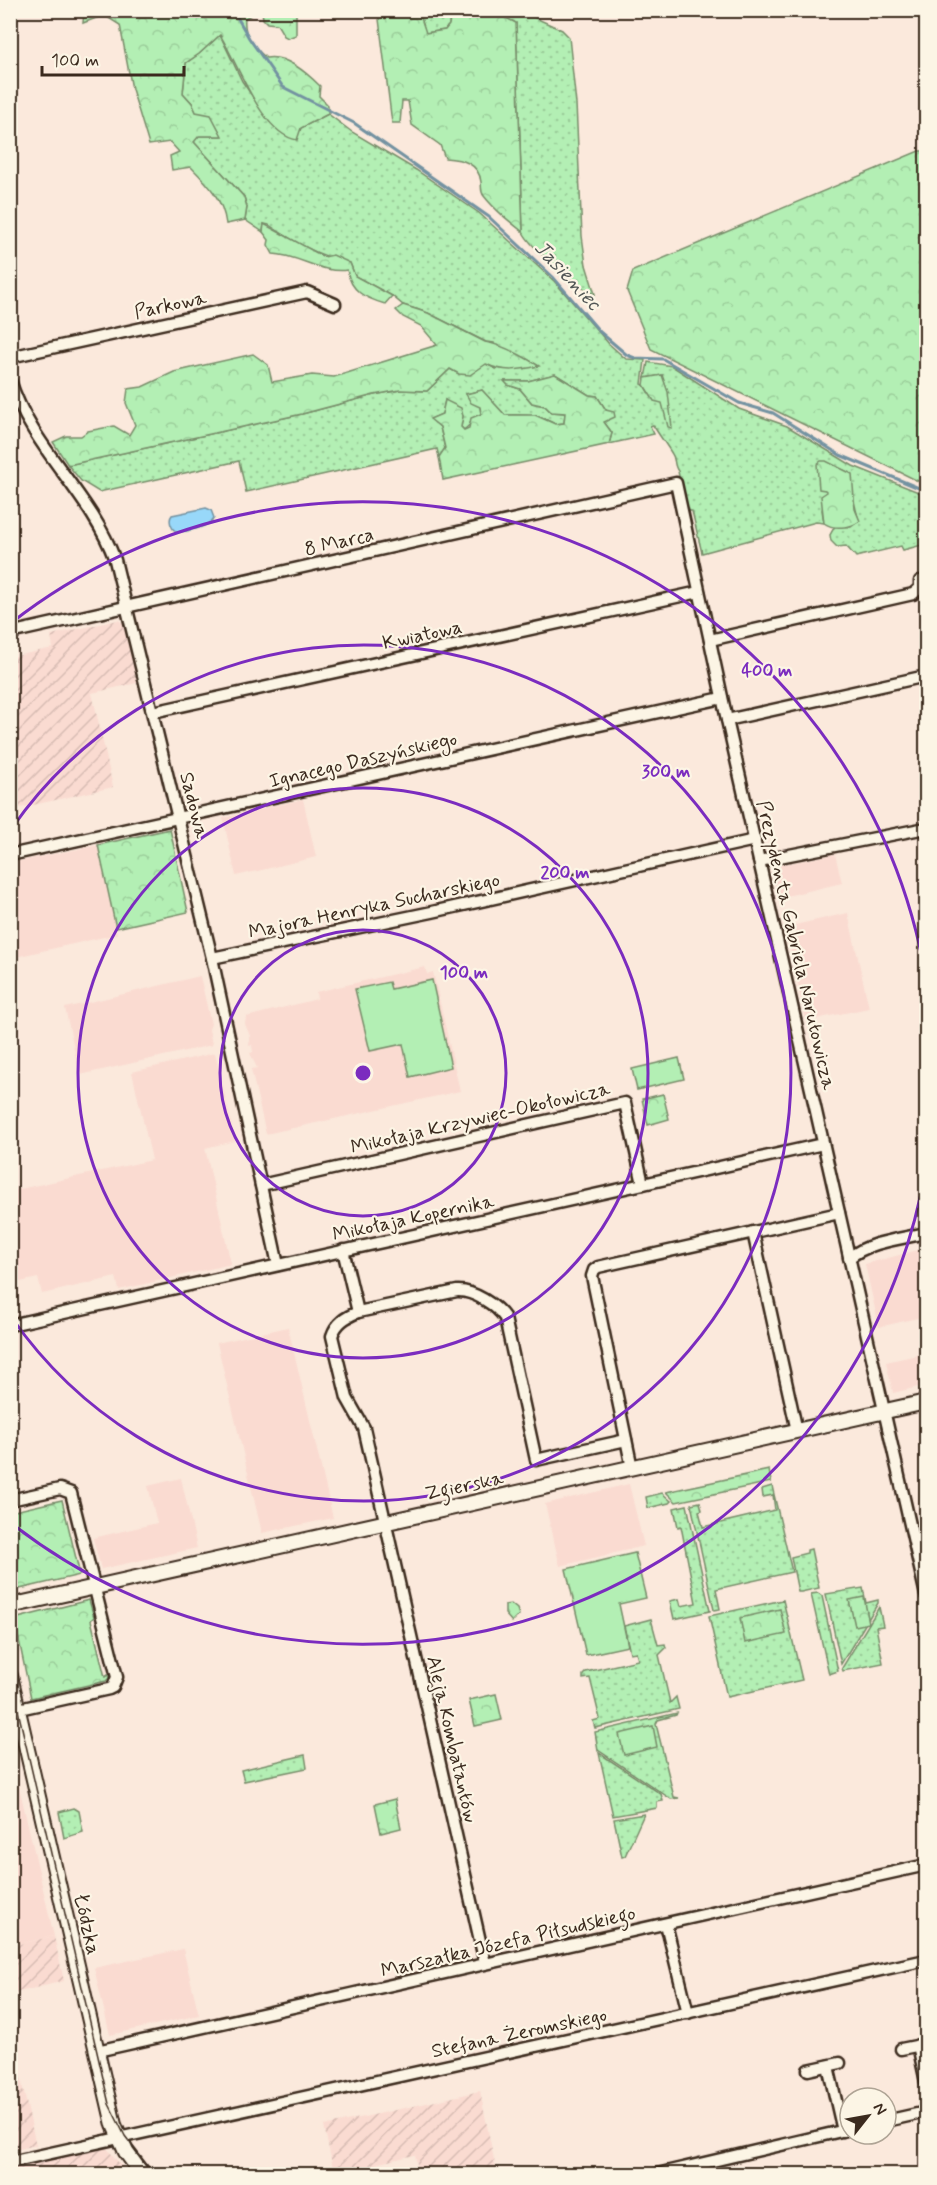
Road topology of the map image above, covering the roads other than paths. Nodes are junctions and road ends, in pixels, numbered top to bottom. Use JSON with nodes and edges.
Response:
{"nodes":[{"id":1,"x":335,"y":304,"type":"dead end"},
{"id":2,"x":10,"y":357,"type":"edge"},
{"id":3,"x":10,"y":380,"type":"edge"},
{"id":4,"x":676,"y":483,"type":"joint"},
{"id":5,"x":920,"y":581,"type":"dead end"},
{"id":6,"x":699,"y":592,"type":"junction"},
{"id":7,"x":128,"y":607,"type":"junction"},
{"id":8,"x":10,"y":633,"type":"edge"},
{"id":9,"x":710,"y":640,"type":"junction"},
{"id":10,"x":927,"y":676,"type":"edge"},
{"id":11,"x":722,"y":698,"type":"junction"},
{"id":12,"x":153,"y":712,"type":"junction"},
{"id":13,"x":727,"y":720,"type":"junction"},
{"id":14,"x":180,"y":819,"type":"junction"},
{"id":15,"x":927,"y":828,"type":"edge"},
{"id":16,"x":755,"y":840,"type":"junction"},
{"id":17,"x":10,"y":855,"type":"edge"},
{"id":18,"x":759,"y":861,"type":"junction"},
{"id":19,"x":212,"y":958,"type":"junction"},
{"id":20,"x":823,"y":1144,"type":"junction"},
{"id":21,"x":643,"y":1184,"type":"junction"},
{"id":22,"x":261,"y":1185,"type":"junction"},
{"id":23,"x":839,"y":1213,"type":"junction"},
{"id":24,"x":753,"y":1232,"type":"junction"},
{"id":25,"x":927,"y":1233,"type":"edge"},
{"id":26,"x":343,"y":1250,"type":"junction"},
{"id":27,"x":849,"y":1258,"type":"junction"},
{"id":28,"x":278,"y":1264,"type":"junction"},
{"id":29,"x":358,"y":1312,"type":"junction"},
{"id":30,"x":10,"y":1325,"type":"edge"},
{"id":31,"x":927,"y":1402,"type":"edge"},
{"id":32,"x":885,"y":1411,"type":"junction"},
{"id":33,"x":797,"y":1431,"type":"junction"},
{"id":34,"x":626,"y":1440,"type":"junction"},
{"id":35,"x":632,"y":1468,"type":"junction"},
{"id":36,"x":10,"y":1500,"type":"edge"},
{"id":37,"x":386,"y":1523,"type":"junction"},
{"id":38,"x":922,"y":1554,"type":"edge"},
{"id":39,"x":95,"y":1588,"type":"junction"},
{"id":40,"x":927,"y":1595,"type":"edge"},
{"id":41,"x":10,"y":1606,"type":"edge"},
{"id":42,"x":10,"y":1676,"type":"edge"},
{"id":43,"x":14,"y":1710,"type":"edge"},
{"id":44,"x":927,"y":1865,"type":"edge"},
{"id":45,"x":666,"y":1924,"type":"junction"},
{"id":46,"x":927,"y":1960,"type":"edge"},
{"id":47,"x":485,"y":1963,"type":"junction"},
{"id":48,"x":687,"y":2013,"type":"junction"},
{"id":49,"x":922,"y":2044,"type":"edge"},
{"id":50,"x":901,"y":2049,"type":"dead end"},
{"id":51,"x":97,"y":2051,"type":"junction"},
{"id":52,"x":840,"y":2063,"type":"dead end"},
{"id":53,"x":828,"y":2066,"type":"junction"},
{"id":54,"x":808,"y":2070,"type":"dead end"},
{"id":55,"x":927,"y":2082,"type":"edge"},
{"id":56,"x":838,"y":2102,"type":"edge"},
{"id":57,"x":927,"y":2112,"type":"edge"},
{"id":58,"x":898,"y":2118,"type":"edge"},
{"id":59,"x":838,"y":2132,"type":"edge"},
{"id":60,"x":119,"y":2138,"type":"junction"},
{"id":61,"x":10,"y":2162,"type":"edge"},
{"id":62,"x":142,"y":2175,"type":"edge"},
{"id":63,"x":657,"y":2175,"type":"edge"}],
"edges":[{"from":1,"to":2,"type":"street","name":"Parkowa"},
{"from":3,"to":7,"type":"street","name":"Sadowa"},
{"from":4,"to":6,"type":"street","name":"Prezydenta Gabriela Narutowicza"},
{"from":4,"to":7,"type":"street","name":"8 Marca"},
{"from":5,"to":9,"type":"street"},
{"from":6,"to":9,"type":"street","name":"Prezydenta Gabriela Narutowicza"},
{"from":6,"to":12,"type":"street","name":"Kwiatowa"},
{"from":7,"to":8,"type":"street","name":"8 Marca"},
{"from":7,"to":12,"type":"street","name":"Sadowa"},
{"from":9,"to":11,"type":"street","name":"Prezydenta Gabriela Narutowicza"},
{"from":10,"to":13,"type":"street"},
{"from":11,"to":13,"type":"street","name":"Prezydenta Gabriela Narutowicza"},
{"from":11,"to":14,"type":"street","name":"Ignacego Daszyńskiego"},
{"from":12,"to":14,"type":"street","name":"Sadowa"},
{"from":13,"to":16,"type":"street","name":"Prezydenta Gabriela Narutowicza"},
{"from":14,"to":17,"type":"street","name":"Ignacego Daszyńskiego"},
{"from":14,"to":19,"type":"street","name":"Sadowa"},
{"from":15,"to":18,"type":"street"},
{"from":16,"to":18,"type":"street","name":"Prezydenta Gabriela Narutowicza"},
{"from":16,"to":19,"type":"street","name":"Majora Henryka Sucharskiego"},
{"from":18,"to":20,"type":"street","name":"Prezydenta Gabriela Narutowicza"},
{"from":19,"to":22,"type":"street","name":"Sadowa"},
{"from":20,"to":21,"type":"street","name":"Mikołaja Kopernika"},
{"from":20,"to":23,"type":"street","name":"Prezydenta Gabriela Narutowicza"},
{"from":21,"to":22,"type":"street","name":"Mikołaja Krzywiec-Okołowicza"},
{"from":21,"to":26,"type":"street","name":"Mikołaja Kopernika"},
{"from":22,"to":28,"type":"street","name":"Sadowa"},
{"from":23,"to":24,"type":"street"},
{"from":23,"to":27,"type":"street","name":"Prezydenta Gabriela Narutowicza"},
{"from":24,"to":33,"type":"street"},
{"from":24,"to":34,"type":"street"},
{"from":25,"to":27,"type":"street"},
{"from":26,"to":28,"type":"street","name":"Mikołaja Kopernika"},
{"from":26,"to":29,"type":"street"},
{"from":27,"to":32,"type":"street","name":"Prezydenta Gabriela Narutowicza"},
{"from":28,"to":30,"type":"street","name":"Mikołaja Kopernika"},
{"from":29,"to":34,"type":"street"},
{"from":29,"to":37,"type":"street","name":"Aleja Kombatantów"},
{"from":31,"to":32,"type":"main road","name":"Zgierska"},
{"from":32,"to":33,"type":"main road","name":"Zgierska"},
{"from":32,"to":38,"type":"street","name":"Prezydenta Gabriela Narutowicza"},
{"from":33,"to":35,"type":"main road","name":"Zgierska"},
{"from":34,"to":35,"type":"street"},
{"from":35,"to":37,"type":"main road","name":"Zgierska"},
{"from":36,"to":39,"type":"street"},
{"from":37,"to":39,"type":"main road","name":"Zgierska"},
{"from":37,"to":47,"type":"street","name":"Aleja Kombatantów"},
{"from":38,"to":40,"type":"street","name":"Prezydenta Gabriela Narutowicza"},
{"from":39,"to":41,"type":"main road","name":"Zgierska"},
{"from":39,"to":43,"type":"street"},
{"from":42,"to":43,"type":"main road","name":"Łódzka"},
{"from":43,"to":51,"type":"main road","name":"Łódzka"},
{"from":44,"to":45,"type":"street","name":"Marszałka Józefa Piłsudskiego"},
{"from":45,"to":47,"type":"street","name":"Marszałka Józefa Piłsudskiego"},
{"from":45,"to":48,"type":"street"},
{"from":46,"to":48,"type":"street","name":"Stefana Żeromskiego"},
{"from":47,"to":51,"type":"street","name":"Marszałka Józefa Piłsudskiego"},
{"from":48,"to":60,"type":"street","name":"Stefana Żeromskiego"},
{"from":49,"to":50,"type":"street"},
{"from":49,"to":55,"type":"street"},
{"from":51,"to":60,"type":"main road","name":"Łódzka"},
{"from":52,"to":53,"type":"street"},
{"from":53,"to":54,"type":"street"},
{"from":53,"to":56,"type":"street"},
{"from":57,"to":58,"type":"street"},
{"from":59,"to":63,"type":"street"},
{"from":60,"to":61,"type":"street","name":"Stefana Żeromskiego"},
{"from":60,"to":62,"type":"main road","name":"Łódzka"}]}
